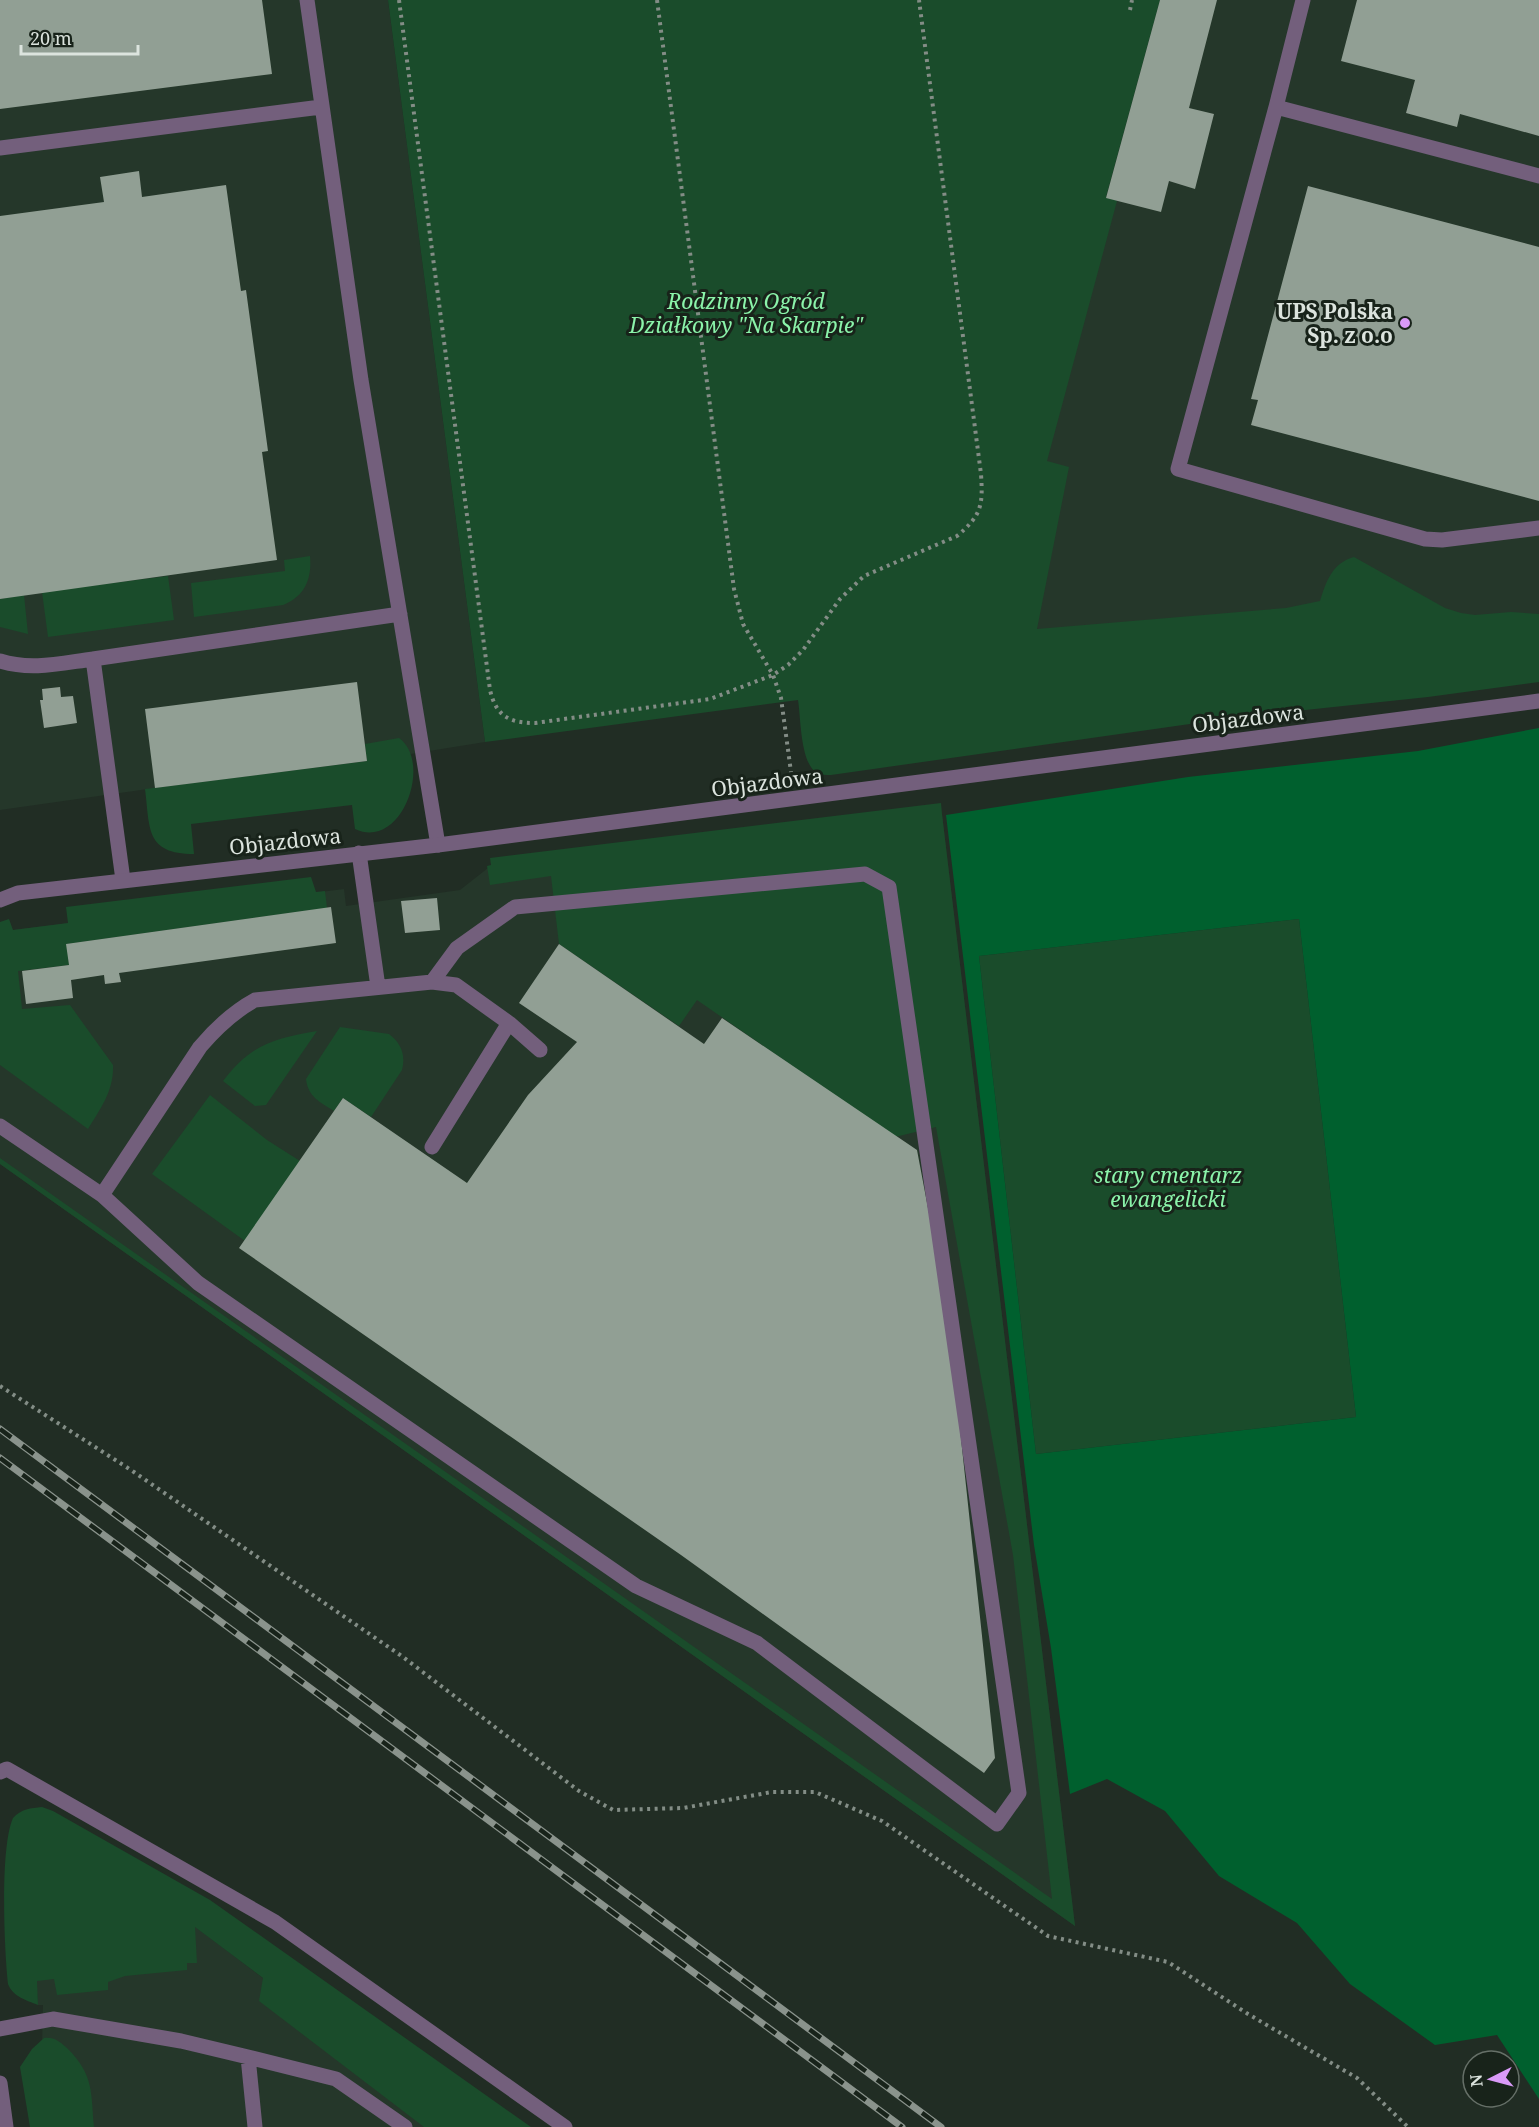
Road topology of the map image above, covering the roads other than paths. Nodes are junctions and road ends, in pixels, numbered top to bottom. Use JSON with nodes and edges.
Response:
{"nodes":[{"id":1,"x":307,"y":0,"type":"edge"},
{"id":2,"x":1303,"y":0,"type":"edge"},
{"id":3,"x":321,"y":107,"type":"junction"},
{"id":4,"x":1276,"y":107,"type":"junction"},
{"id":5,"x":0,"y":148,"type":"edge"},
{"id":6,"x":1539,"y":176,"type":"edge"},
{"id":7,"x":1539,"y":528,"type":"edge"},
{"id":8,"x":400,"y":614,"type":"junction"},
{"id":9,"x":93,"y":658,"type":"junction"},
{"id":10,"x":0,"y":661,"type":"edge"},
{"id":11,"x":1539,"y":701,"type":"edge"},
{"id":12,"x":438,"y":845,"type":"junction"},
{"id":13,"x":359,"y":853,"type":"junction"},
{"id":14,"x":123,"y":880,"type":"junction"},
{"id":15,"x":0,"y":900,"type":"edge"},
{"id":16,"x":432,"y":981,"type":"junction"},
{"id":17,"x":378,"y":987,"type":"junction"},
{"id":18,"x":509,"y":1023,"type":"junction"},
{"id":19,"x":540,"y":1050,"type":"dead end"},
{"id":20,"x":0,"y":1126,"type":"edge"},
{"id":21,"x":432,"y":1147,"type":"dead end"},
{"id":22,"x":102,"y":1195,"type":"junction"},
{"id":23,"x":0,"y":1772,"type":"edge"},
{"id":24,"x":0,"y":2029,"type":"edge"},
{"id":25,"x":248,"y":2058,"type":"junction"},
{"id":26,"x":0,"y":2083,"type":"edge"},
{"id":27,"x":6,"y":2127,"type":"edge"},
{"id":28,"x":255,"y":2127,"type":"edge"},
{"id":29,"x":405,"y":2127,"type":"edge"},
{"id":30,"x":564,"y":2127,"type":"edge"}],
"edges":[{"from":1,"to":3,"type":"street"},
{"from":2,"to":4,"type":"street"},
{"from":3,"to":5,"type":"street"},
{"from":3,"to":8,"type":"street"},
{"from":4,"to":6,"type":"street"},
{"from":4,"to":7,"type":"street"},
{"from":8,"to":9,"type":"street"},
{"from":8,"to":12,"type":"street"},
{"from":9,"to":10,"type":"street"},
{"from":9,"to":14,"type":"street"},
{"from":11,"to":12,"type":"street","name":"Objazdowa"},
{"from":12,"to":13,"type":"street","name":"Objazdowa"},
{"from":13,"to":14,"type":"street","name":"Objazdowa"},
{"from":13,"to":17,"type":"street"},
{"from":14,"to":15,"type":"street","name":"Objazdowa"},
{"from":16,"to":17,"type":"street"},
{"from":16,"to":18,"type":"street"},
{"from":16,"to":22,"type":"street"},
{"from":17,"to":22,"type":"street"},
{"from":18,"to":19,"type":"street"},
{"from":18,"to":21,"type":"street"},
{"from":20,"to":22,"type":"street"},
{"from":23,"to":30,"type":"street"},
{"from":24,"to":25,"type":"street"},
{"from":25,"to":28,"type":"street"},
{"from":25,"to":29,"type":"street"},
{"from":26,"to":27,"type":"street"}]}
